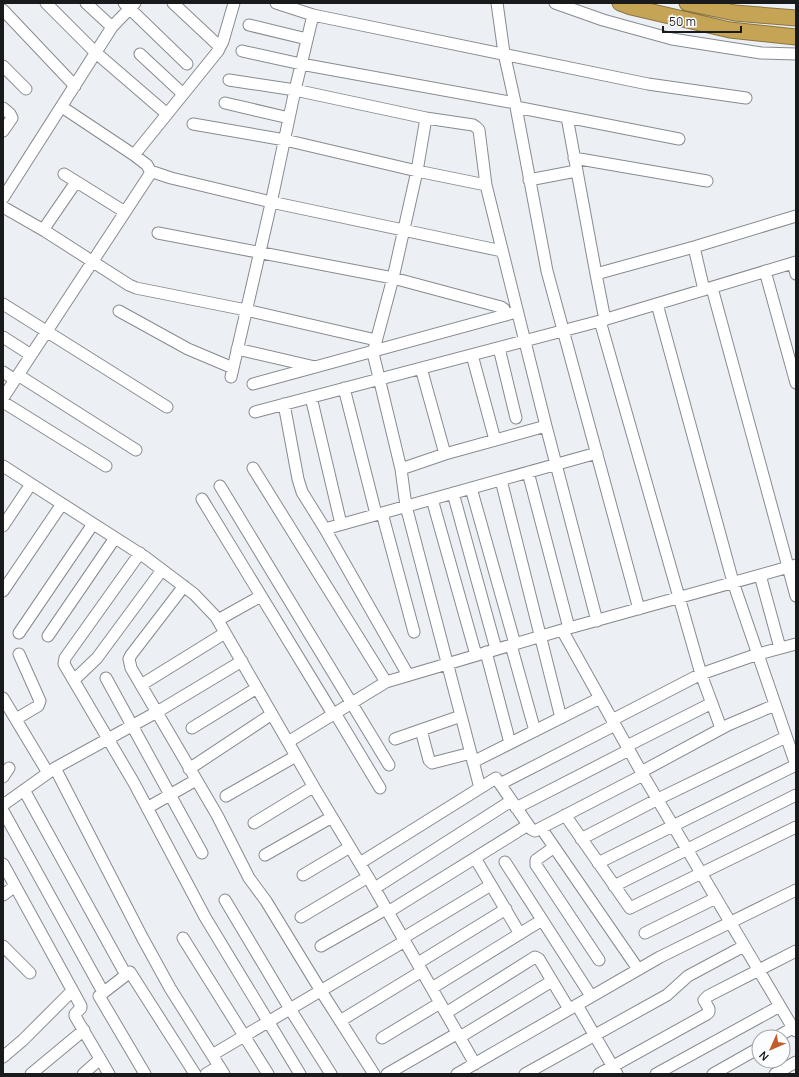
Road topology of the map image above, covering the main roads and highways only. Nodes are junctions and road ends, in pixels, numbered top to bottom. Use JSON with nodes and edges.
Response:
{"nodes":[{"id":1,"x":620,"y":3,"type":"edge"},
{"id":2,"x":687,"y":3,"type":"edge"},
{"id":3,"x":796,"y":18,"type":"edge"},
{"id":4,"x":796,"y":37,"type":"edge"}],
"edges":[{"from":1,"to":4,"type":"highway"},
{"from":2,"to":3,"type":"highway"}]}
